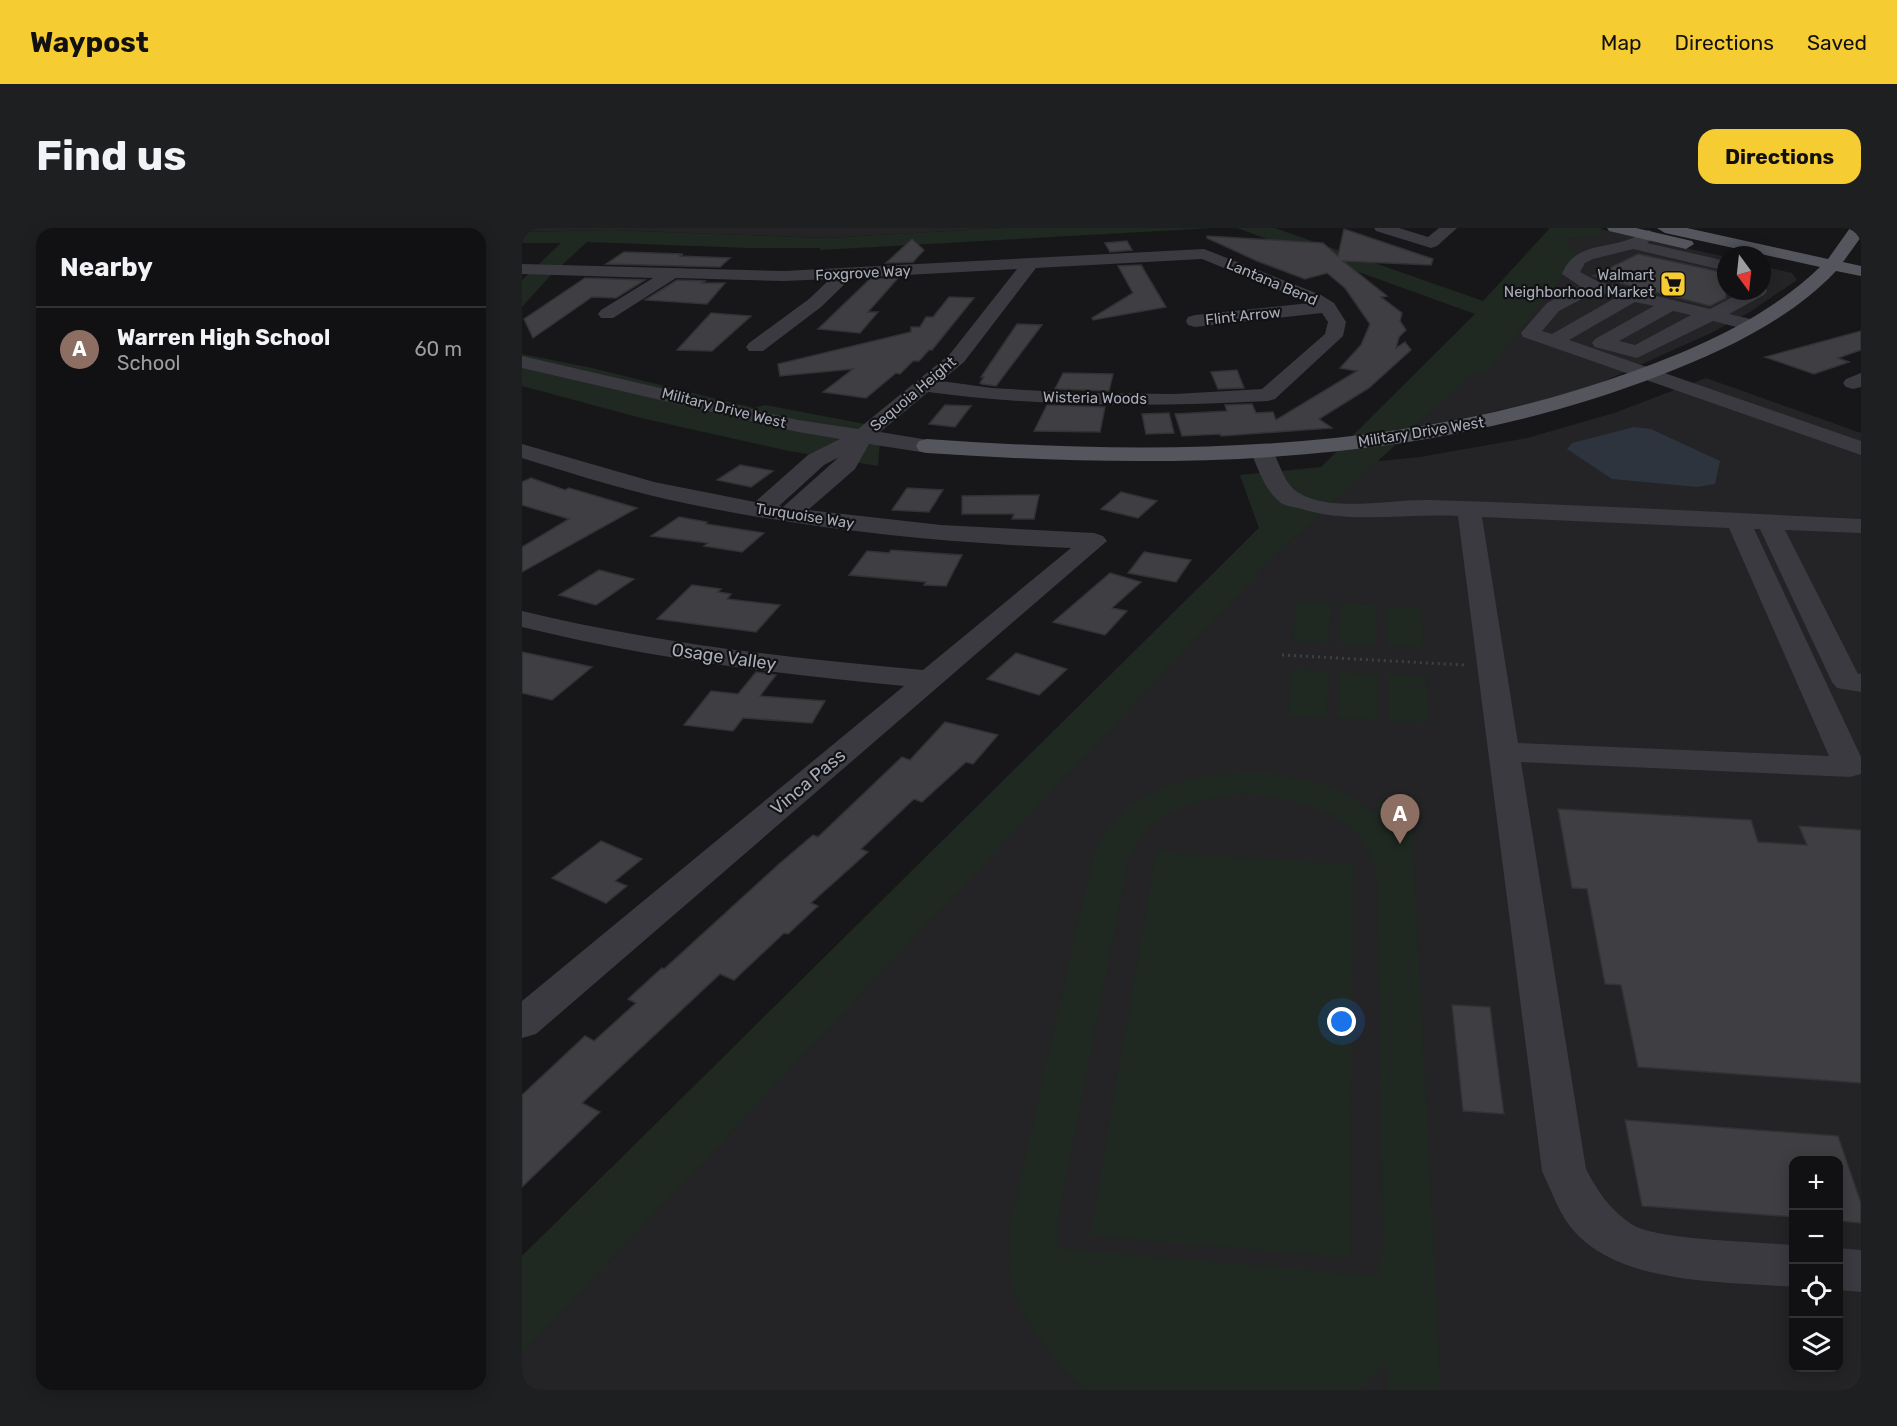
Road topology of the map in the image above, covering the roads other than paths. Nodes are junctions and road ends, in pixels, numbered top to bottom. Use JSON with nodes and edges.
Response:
{"nodes":[{"id":1,"x":1382,"y":228,"type":"edge"},
{"id":2,"x":1449,"y":228,"type":"edge"},
{"id":3,"x":1615,"y":228,"type":"edge"},
{"id":4,"x":1858,"y":228,"type":"edge"},
{"id":5,"x":1649,"y":236,"type":"edge"},
{"id":6,"x":1717,"y":251,"type":"edge"},
{"id":7,"x":1204,"y":254,"type":"joint"},
{"id":8,"x":1717,"y":262,"type":"edge"},
{"id":9,"x":1771,"y":262,"type":"edge"},
{"id":10,"x":1030,"y":264,"type":"junction"},
{"id":11,"x":522,"y":269,"type":"edge"},
{"id":12,"x":1828,"y":269,"type":"junction"},
{"id":13,"x":671,"y":273,"type":"junction"},
{"id":14,"x":844,"y":274,"type":"junction"},
{"id":15,"x":1850,"y":278,"type":"edge"},
{"id":16,"x":1593,"y":286,"type":"junction"},
{"id":17,"x":1632,"y":296,"type":"junction"},
{"id":18,"x":1741,"y":300,"type":"edge"},
{"id":19,"x":1670,"y":305,"type":"junction"},
{"id":20,"x":1328,"y":307,"type":"junction"},
{"id":21,"x":607,"y":315,"type":"dead end"},
{"id":22,"x":1712,"y":315,"type":"junction"},
{"id":23,"x":1195,"y":321,"type":"dead end"},
{"id":24,"x":1752,"y":325,"type":"junction"},
{"id":25,"x":1530,"y":333,"type":"junction"},
{"id":26,"x":1554,"y":341,"type":"junction"},
{"id":27,"x":1602,"y":343,"type":"junction"},
{"id":28,"x":756,"y":346,"type":"dead end"},
{"id":29,"x":522,"y":362,"type":"edge"},
{"id":30,"x":1585,"y":362,"type":"junction"},
{"id":31,"x":1647,"y":374,"type":"junction"},
{"id":32,"x":1670,"y":382,"type":"junction"},
{"id":33,"x":923,"y":385,"type":"junction"},
{"id":34,"x":1268,"y":395,"type":"joint"},
{"id":35,"x":861,"y":437,"type":"junction"},
{"id":36,"x":927,"y":446,"type":"joint"},
{"id":37,"x":1861,"y":448,"type":"edge"},
{"id":38,"x":522,"y":451,"type":"edge"},
{"id":39,"x":1264,"y":458,"type":"junction"},
{"id":40,"x":794,"y":478,"type":"junction"},
{"id":41,"x":826,"y":483,"type":"junction"},
{"id":42,"x":1469,"y":509,"type":"junction"},
{"id":43,"x":761,"y":510,"type":"junction"},
{"id":44,"x":789,"y":514,"type":"junction"},
{"id":45,"x":1738,"y":521,"type":"junction"},
{"id":46,"x":1769,"y":523,"type":"junction"},
{"id":47,"x":1861,"y":526,"type":"edge"},
{"id":48,"x":1094,"y":541,"type":"joint"},
{"id":49,"x":522,"y":619,"type":"edge"},
{"id":50,"x":928,"y":679,"type":"junction"},
{"id":51,"x":1861,"y":683,"type":"edge"},
{"id":52,"x":1504,"y":752,"type":"junction"},
{"id":53,"x":522,"y":1023,"type":"edge"},
{"id":54,"x":1789,"y":1266,"type":"edge"},
{"id":55,"x":1843,"y":1269,"type":"edge"},
{"id":56,"x":1861,"y":1271,"type":"edge"}],
"edges":[{"from":1,"to":2,"type":"street"},
{"from":3,"to":5,"type":"main road"},
{"from":4,"to":12,"type":"main road","name":"Military Drive West"},
{"from":5,"to":6,"type":"main road"},
{"from":5,"to":8,"type":"street"},
{"from":5,"to":12,"type":"main road"},
{"from":5,"to":16,"type":"street"},
{"from":7,"to":10,"type":"street","name":"Foxgrove Way"},
{"from":7,"to":20,"type":"street","name":"Lantana Bend"},
{"from":9,"to":12,"type":"main road"},
{"from":10,"to":14,"type":"street","name":"Foxgrove Way"},
{"from":10,"to":33,"type":"street","name":"Sequoia Height"},
{"from":11,"to":13,"type":"street","name":"Foxgrove Way"},
{"from":12,"to":15,"type":"main road"},
{"from":12,"to":24,"type":"main road","name":"Military Drive West"},
{"from":13,"to":14,"type":"street","name":"Foxgrove Way"},
{"from":13,"to":21,"type":"street"},
{"from":14,"to":28,"type":"street"},
{"from":15,"to":32,"type":"main road","name":"Military Drive West"},
{"from":16,"to":17,"type":"street"},
{"from":16,"to":25,"type":"street"},
{"from":17,"to":19,"type":"street"},
{"from":17,"to":26,"type":"street"},
{"from":18,"to":22,"type":"street"},
{"from":19,"to":22,"type":"street"},
{"from":19,"to":27,"type":"street"},
{"from":20,"to":23,"type":"street","name":"Flint Arrow"},
{"from":20,"to":34,"type":"street","name":"Lantana Bend"},
{"from":22,"to":24,"type":"street"},
{"from":22,"to":27,"type":"street"},
{"from":24,"to":31,"type":"main road","name":"Military Drive West"},
{"from":25,"to":26,"type":"street"},
{"from":25,"to":30,"type":"street"},
{"from":26,"to":30,"type":"street"},
{"from":27,"to":30,"type":"street"},
{"from":29,"to":35,"type":"street","name":"Military Drive West"},
{"from":30,"to":31,"type":"street"},
{"from":31,"to":32,"type":"street"},
{"from":31,"to":39,"type":"main road","name":"Military Drive West"},
{"from":32,"to":37,"type":"street"},
{"from":32,"to":39,"type":"main road","name":"Military Drive West"},
{"from":33,"to":34,"type":"street","name":"Wisteria Woods"},
{"from":33,"to":35,"type":"street","name":"Sequoia Height"},
{"from":35,"to":36,"type":"street","name":"Military Drive West"},
{"from":35,"to":40,"type":"street","name":"Sequoia Height"},
{"from":35,"to":41,"type":"street","name":"Sequoia Height"},
{"from":36,"to":39,"type":"main road","name":"Military Drive West"},
{"from":38,"to":43,"type":"street","name":"Turquoise Way"},
{"from":39,"to":42,"type":"street"},
{"from":40,"to":41,"type":"street"},
{"from":40,"to":43,"type":"street","name":"Sequoia Height"},
{"from":41,"to":44,"type":"street","name":"Sequoia Height"},
{"from":42,"to":45,"type":"street"},
{"from":42,"to":52,"type":"street"},
{"from":43,"to":44,"type":"street","name":"Turquoise Way"},
{"from":44,"to":48,"type":"street","name":"Turquoise Way"},
{"from":45,"to":46,"type":"street"},
{"from":45,"to":52,"type":"street"},
{"from":46,"to":47,"type":"street"},
{"from":46,"to":51,"type":"street"},
{"from":48,"to":50,"type":"street","name":"Vinca Pass"},
{"from":49,"to":50,"type":"street","name":"Osage Valley"},
{"from":50,"to":53,"type":"street","name":"Vinca Pass"},
{"from":52,"to":54,"type":"street"},
{"from":55,"to":56,"type":"street"}]}
